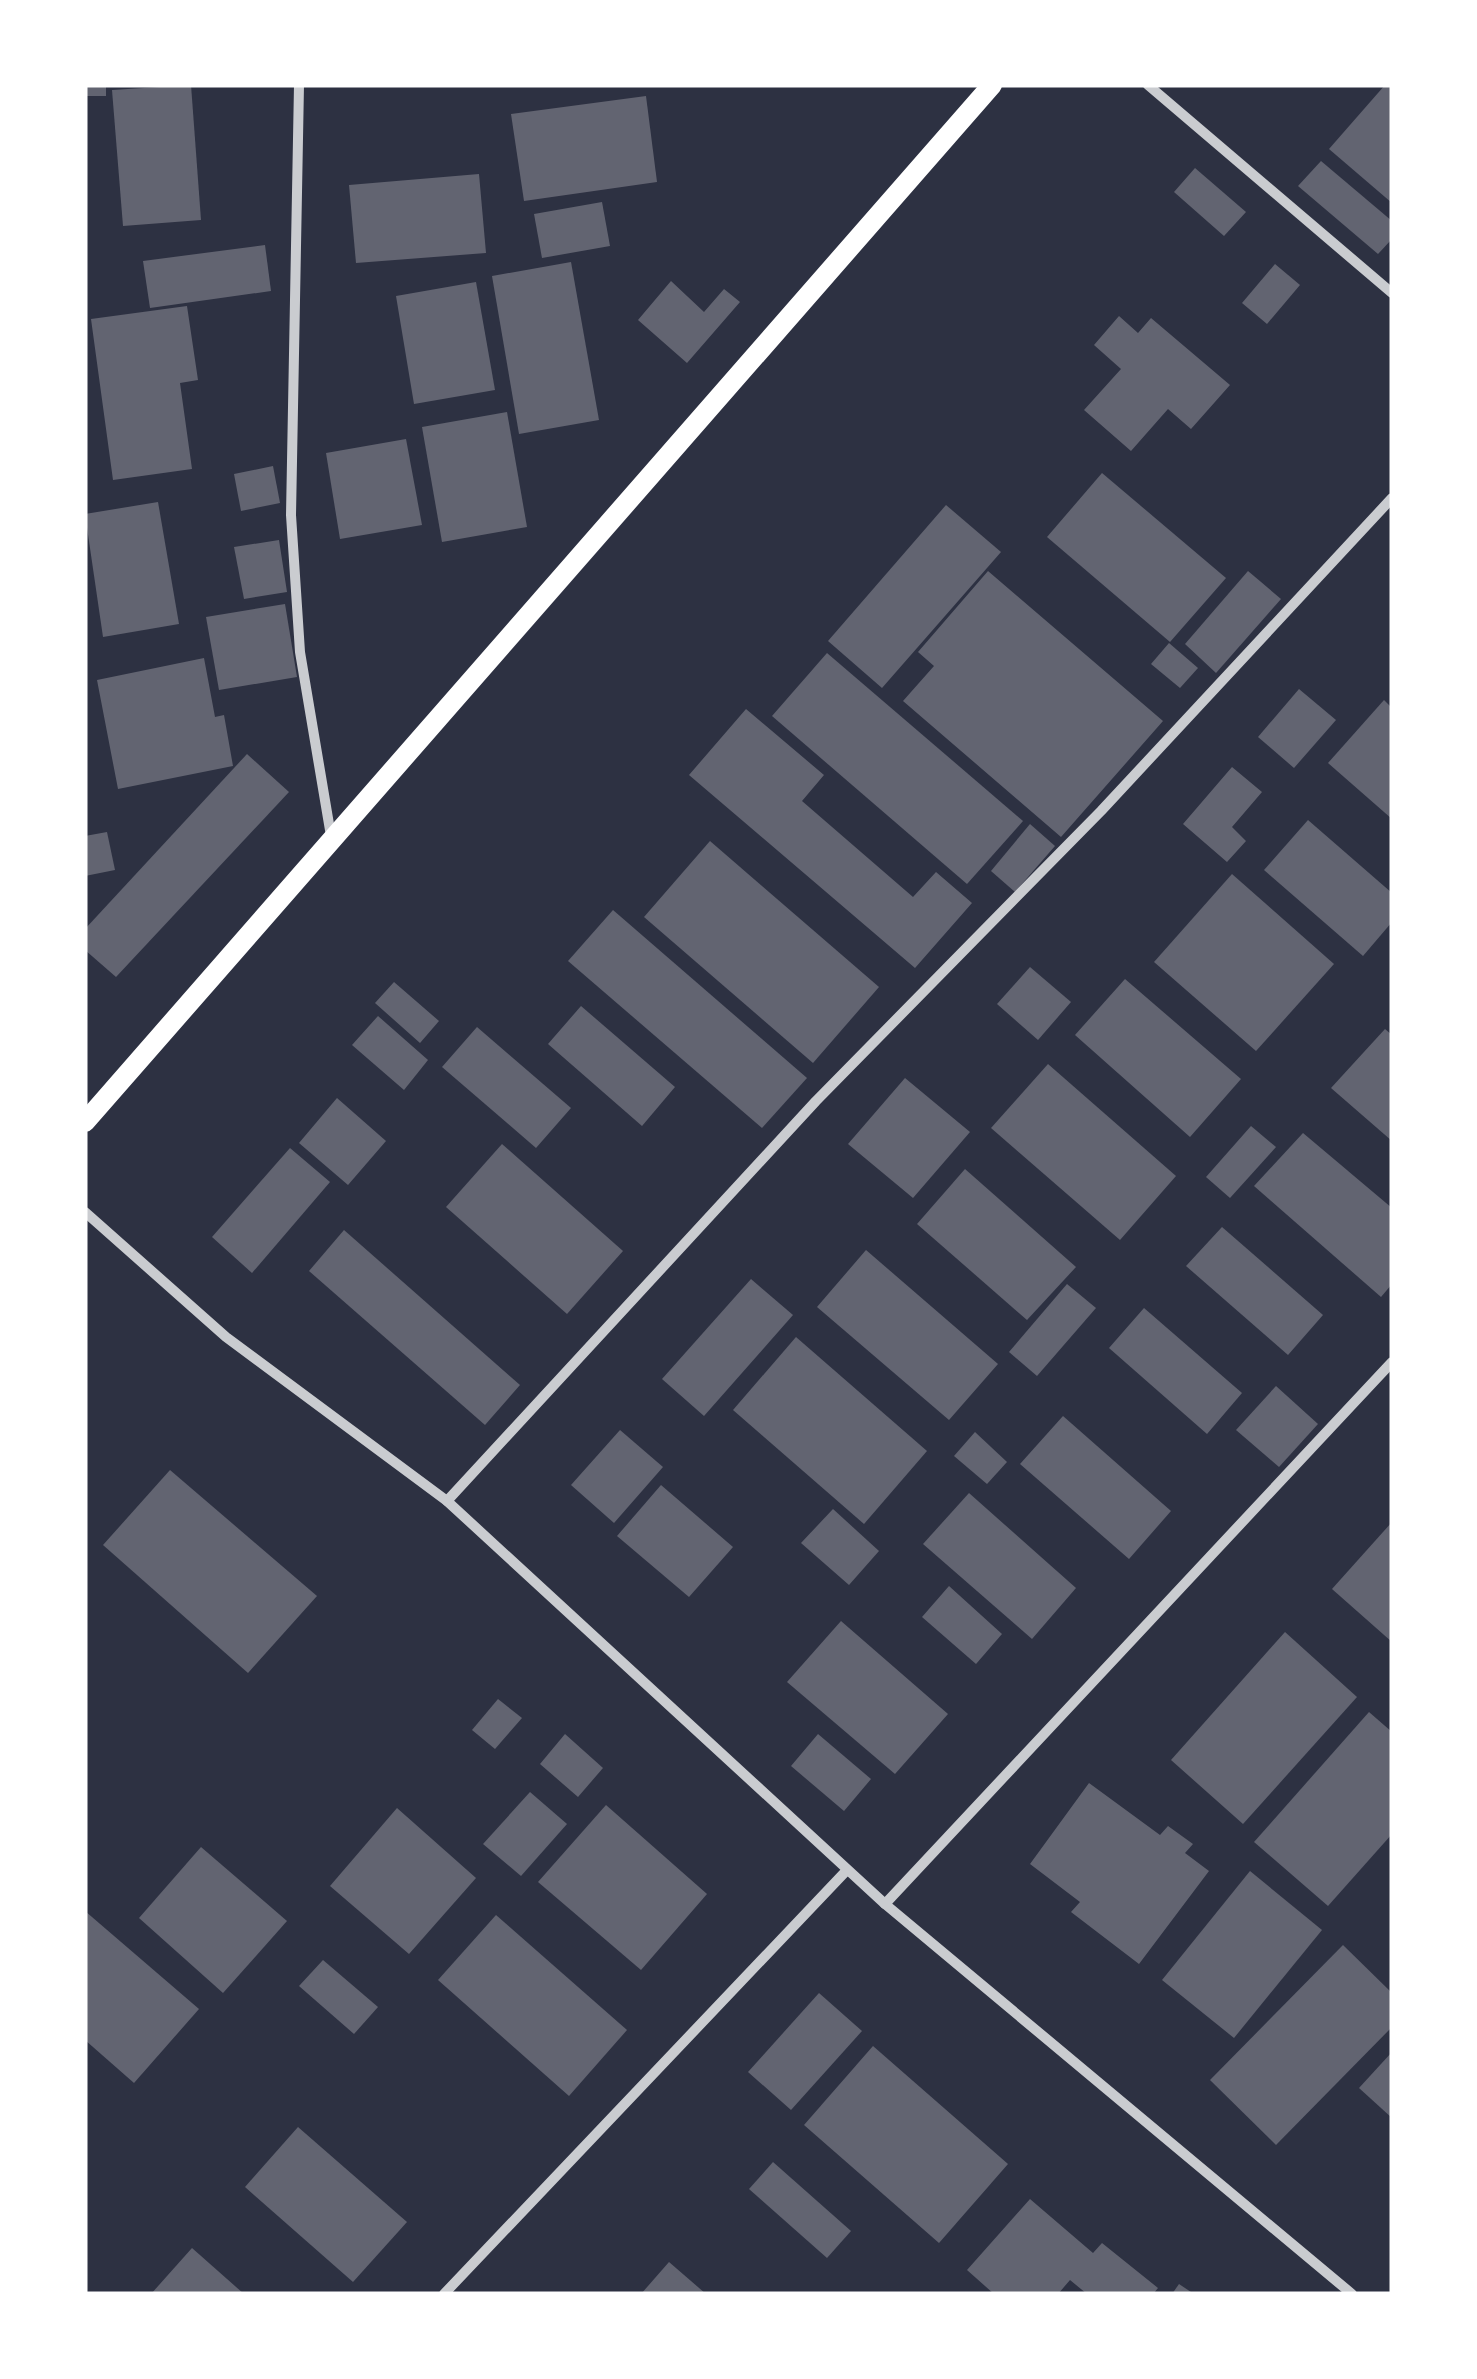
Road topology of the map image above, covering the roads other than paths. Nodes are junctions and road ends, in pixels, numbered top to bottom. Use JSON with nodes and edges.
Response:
{"nodes":[{"id":1,"x":298,"y":85,"type":"edge"},
{"id":2,"x":992,"y":85,"type":"edge"},
{"id":3,"x":1148,"y":85,"type":"edge"},
{"id":4,"x":1392,"y":294,"type":"edge"},
{"id":5,"x":1392,"y":498,"type":"edge"},
{"id":6,"x":332,"y":836,"type":"junction"},
{"id":7,"x":85,"y":1122,"type":"edge"},
{"id":8,"x":85,"y":1212,"type":"edge"},
{"id":9,"x":1392,"y":1362,"type":"edge"},
{"id":10,"x":447,"y":1501,"type":"junction"},
{"id":11,"x":847,"y":1870,"type":"junction"},
{"id":12,"x":885,"y":1904,"type":"junction"},
{"id":13,"x":444,"y":2294,"type":"edge"},
{"id":14,"x":1352,"y":2294,"type":"edge"}],
"edges":[{"from":1,"to":6,"type":"street"},
{"from":2,"to":6,"type":"main road"},
{"from":3,"to":4,"type":"street"},
{"from":5,"to":10,"type":"street"},
{"from":6,"to":7,"type":"main road"},
{"from":8,"to":10,"type":"street"},
{"from":9,"to":12,"type":"street"},
{"from":10,"to":11,"type":"street"},
{"from":11,"to":12,"type":"street"},
{"from":11,"to":13,"type":"street"},
{"from":12,"to":14,"type":"street"}]}
